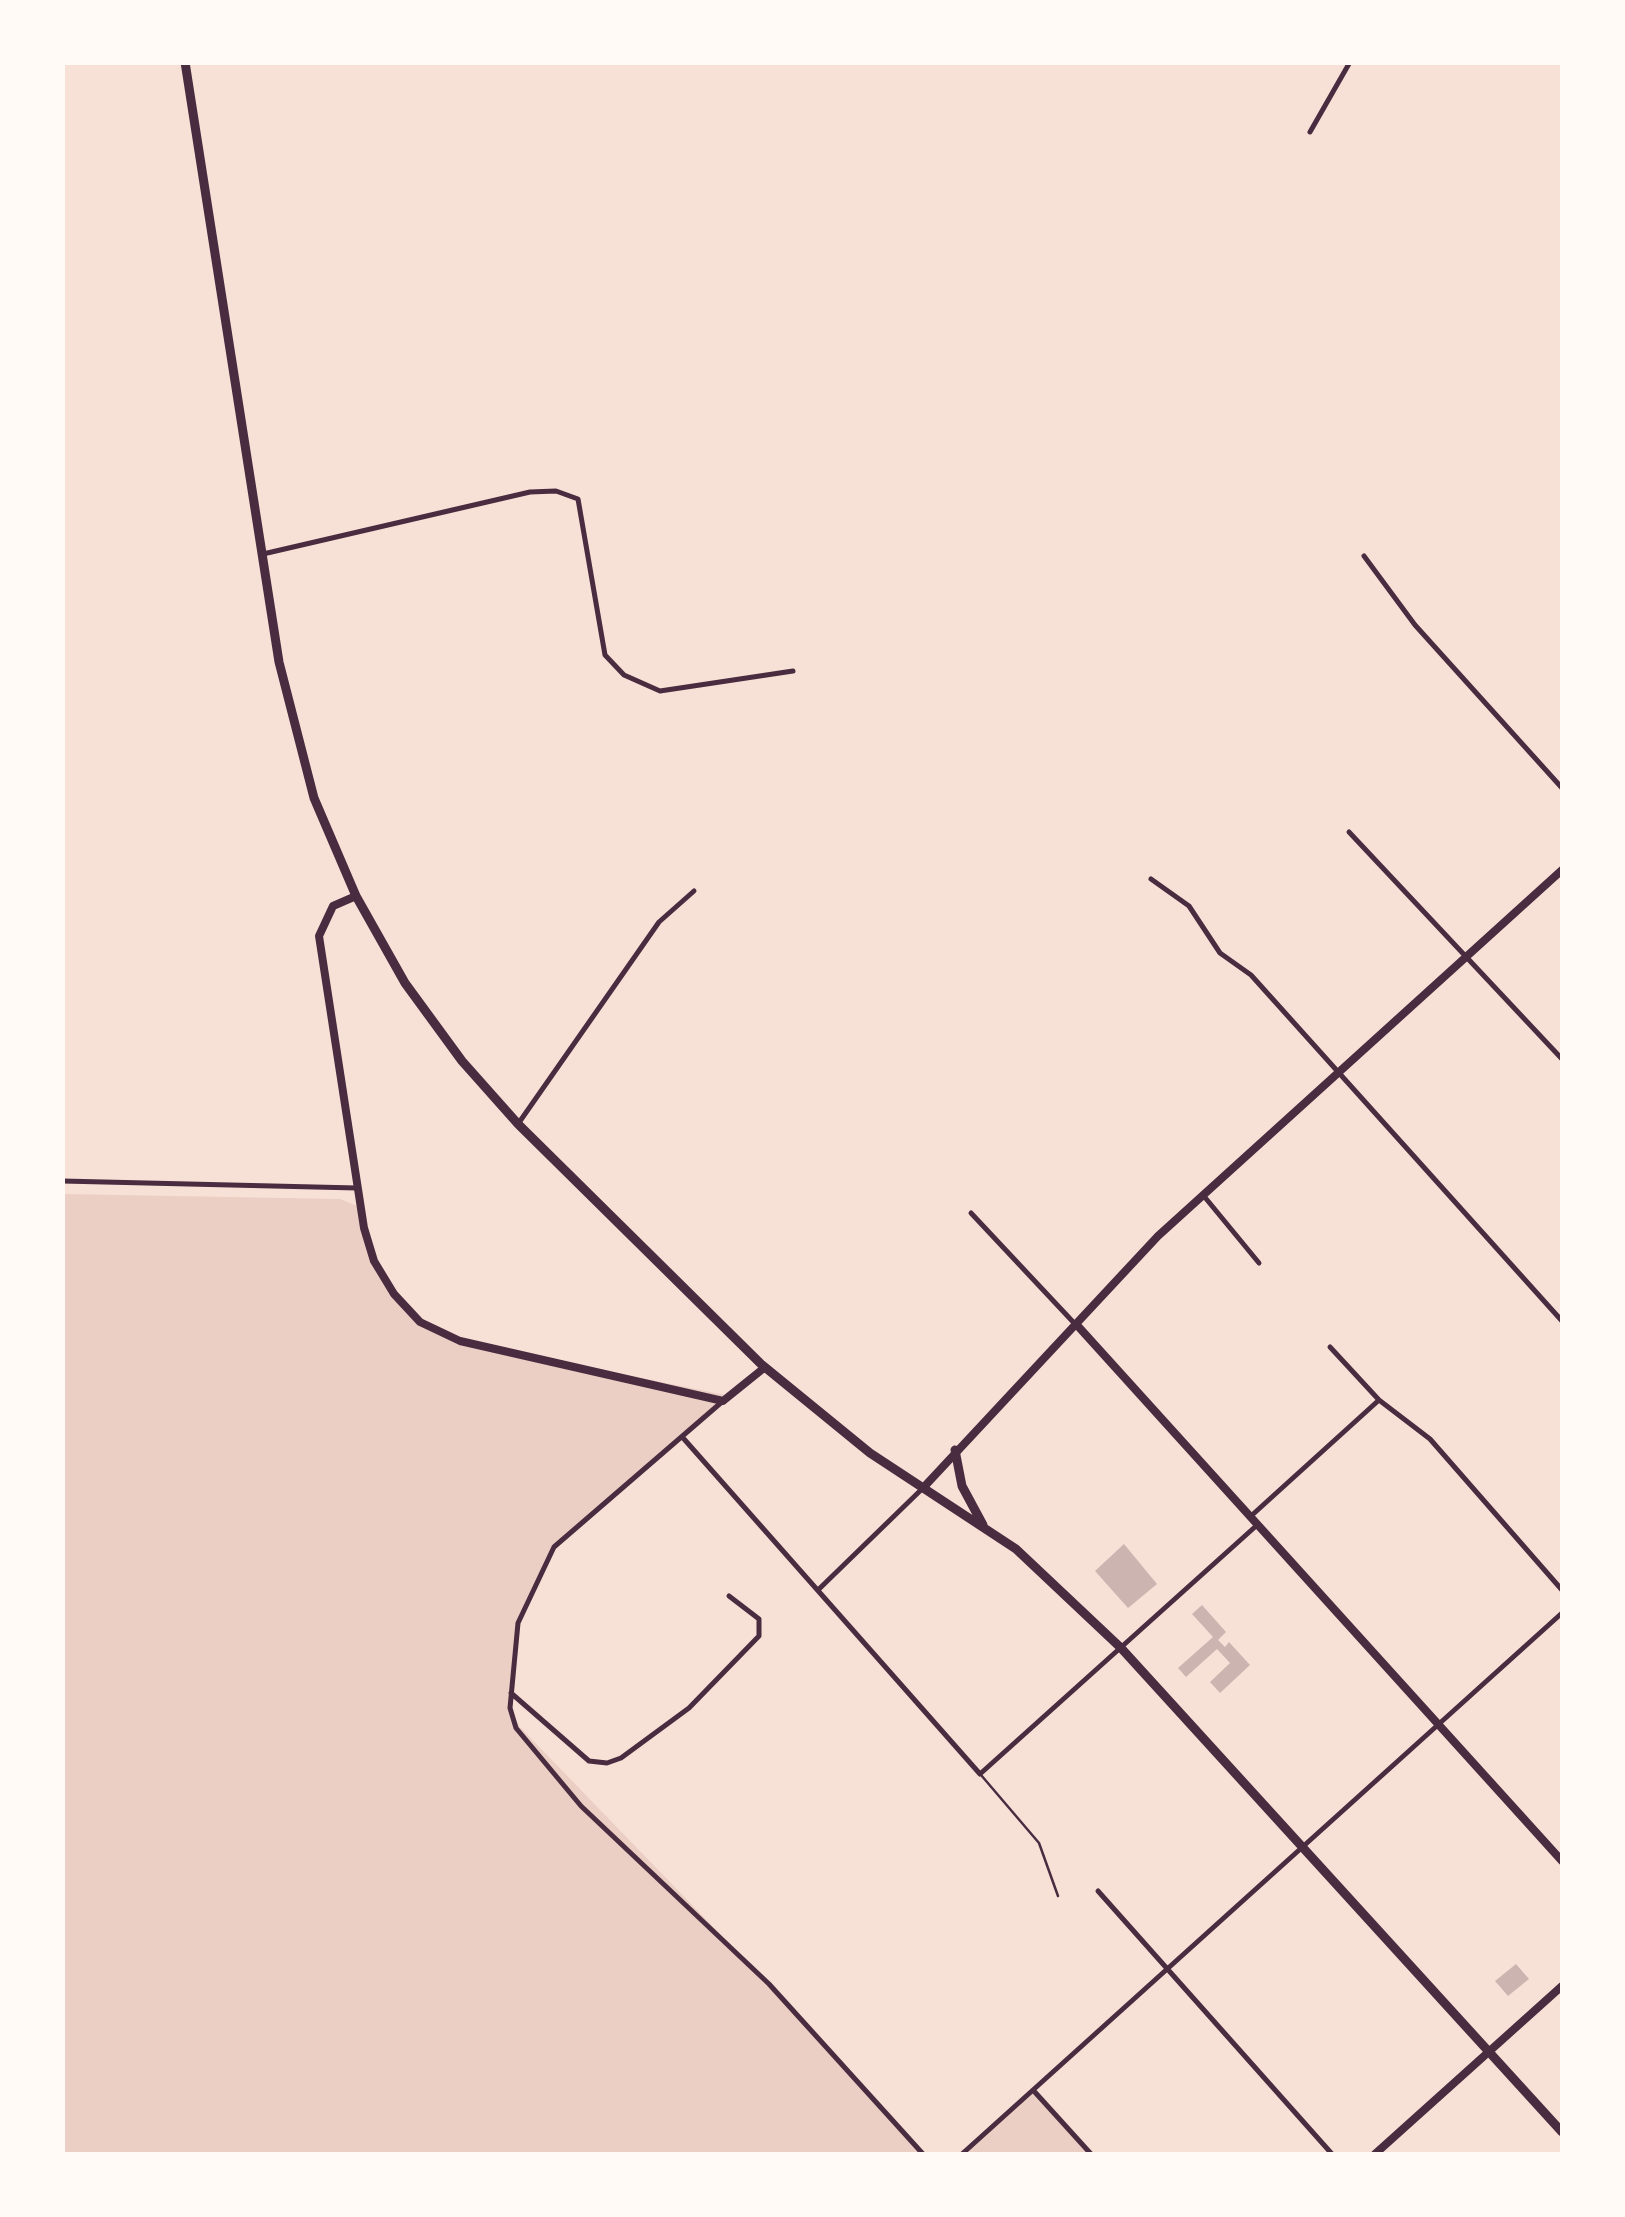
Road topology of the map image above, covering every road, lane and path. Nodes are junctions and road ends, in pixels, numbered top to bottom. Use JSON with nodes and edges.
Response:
{"nodes":[{"id":1,"x":185,"y":62,"type":"edge"},
{"id":2,"x":1350,"y":62,"type":"edge"},
{"id":3,"x":1310,"y":132,"type":"dead end"},
{"id":4,"x":260,"y":554,"type":"junction"},
{"id":5,"x":1364,"y":556,"type":"dead end"},
{"id":6,"x":793,"y":672,"type":"dead end"},
{"id":7,"x":1562,"y":788,"type":"edge"},
{"id":8,"x":1348,"y":832,"type":"dead end"},
{"id":9,"x":1562,"y":870,"type":"edge"},
{"id":10,"x":1151,"y":879,"type":"dead end"},
{"id":11,"x":694,"y":891,"type":"dead end"},
{"id":12,"x":356,"y":896,"type":"junction"},
{"id":13,"x":1466,"y":956,"type":"junction"},
{"id":14,"x":1562,"y":1060,"type":"edge"},
{"id":15,"x":1340,"y":1073,"type":"junction"},
{"id":16,"x":518,"y":1124,"type":"junction"},
{"id":17,"x":62,"y":1181,"type":"edge"},
{"id":18,"x":356,"y":1188,"type":"junction"},
{"id":19,"x":1203,"y":1195,"type":"junction"},
{"id":20,"x":971,"y":1213,"type":"dead end"},
{"id":21,"x":1259,"y":1264,"type":"dead end"},
{"id":22,"x":1562,"y":1321,"type":"edge"},
{"id":23,"x":1076,"y":1324,"type":"junction"},
{"id":24,"x":1330,"y":1347,"type":"dead end"},
{"id":25,"x":764,"y":1368,"type":"junction"},
{"id":26,"x":1379,"y":1400,"type":"junction"},
{"id":27,"x":723,"y":1401,"type":"junction"},
{"id":28,"x":684,"y":1439,"type":"junction"},
{"id":29,"x":955,"y":1450,"type":"junction"},
{"id":30,"x":923,"y":1488,"type":"junction"},
{"id":31,"x":1251,"y":1516,"type":"junction"},
{"id":32,"x":1259,"y":1524,"type":"junction"},
{"id":33,"x":984,"y":1528,"type":"junction"},
{"id":34,"x":818,"y":1590,"type":"junction"},
{"id":35,"x":1562,"y":1590,"type":"edge"},
{"id":36,"x":729,"y":1596,"type":"dead end"},
{"id":37,"x":1562,"y":1613,"type":"edge"},
{"id":38,"x":1120,"y":1648,"type":"junction"},
{"id":39,"x":508,"y":1691,"type":"junction"},
{"id":40,"x":1440,"y":1724,"type":"junction"},
{"id":41,"x":980,"y":1774,"type":"junction"},
{"id":42,"x":1304,"y":1848,"type":"junction"},
{"id":43,"x":1562,"y":1861,"type":"edge"},
{"id":44,"x":1098,"y":1892,"type":"dead end"},
{"id":45,"x":1058,"y":1896,"type":"dead end"},
{"id":46,"x":1168,"y":1969,"type":"junction"},
{"id":47,"x":1562,"y":1986,"type":"edge"},
{"id":48,"x":1489,"y":2051,"type":"junction"},
{"id":49,"x":1033,"y":2090,"type":"junction"},
{"id":50,"x":1562,"y":2132,"type":"edge"},
{"id":51,"x":924,"y":2154,"type":"edge"},
{"id":52,"x":962,"y":2154,"type":"edge"},
{"id":53,"x":1091,"y":2154,"type":"edge"},
{"id":54,"x":1332,"y":2154,"type":"edge"},
{"id":55,"x":1375,"y":2154,"type":"edge"}],
"edges":[{"from":1,"to":4,"type":"main road"},
{"from":2,"to":3,"type":"street"},
{"from":4,"to":6,"type":"street"},
{"from":4,"to":12,"type":"main road"},
{"from":5,"to":7,"type":"street"},
{"from":8,"to":13,"type":"street"},
{"from":9,"to":13,"type":"street"},
{"from":10,"to":15,"type":"street"},
{"from":11,"to":16,"type":"street"},
{"from":12,"to":16,"type":"main road"},
{"from":12,"to":18,"type":"street"},
{"from":13,"to":14,"type":"street"},
{"from":13,"to":15,"type":"street"},
{"from":15,"to":19,"type":"street"},
{"from":15,"to":22,"type":"street"},
{"from":16,"to":25,"type":"main road"},
{"from":17,"to":18,"type":"street"},
{"from":18,"to":27,"type":"street"},
{"from":19,"to":21,"type":"street"},
{"from":19,"to":23,"type":"street"},
{"from":20,"to":23,"type":"street"},
{"from":23,"to":29,"type":"street"},
{"from":23,"to":31,"type":"street"},
{"from":24,"to":26,"type":"street"},
{"from":25,"to":27,"type":"street"},
{"from":25,"to":30,"type":"main road"},
{"from":26,"to":31,"type":"street"},
{"from":26,"to":35,"type":"street"},
{"from":27,"to":28,"type":"street"},
{"from":28,"to":34,"type":"street"},
{"from":28,"to":39,"type":"street"},
{"from":29,"to":30,"type":"street"},
{"from":29,"to":33,"type":"main road"},
{"from":30,"to":33,"type":"main road"},
{"from":30,"to":34,"type":"street"},
{"from":31,"to":32,"type":"street"},
{"from":32,"to":38,"type":"street"},
{"from":32,"to":40,"type":"street"},
{"from":33,"to":38,"type":"main road"},
{"from":34,"to":41,"type":"street"},
{"from":36,"to":39,"type":"street"},
{"from":37,"to":40,"type":"street"},
{"from":38,"to":41,"type":"street"},
{"from":38,"to":42,"type":"main road"},
{"from":39,"to":51,"type":"street"},
{"from":40,"to":42,"type":"street"},
{"from":40,"to":43,"type":"street"},
{"from":41,"to":45,"type":"lane"},
{"from":42,"to":46,"type":"street"},
{"from":42,"to":48,"type":"main road"},
{"from":44,"to":46,"type":"street"},
{"from":46,"to":49,"type":"street"},
{"from":46,"to":54,"type":"street"},
{"from":47,"to":48,"type":"street"},
{"from":48,"to":50,"type":"main road"},
{"from":48,"to":55,"type":"street"},
{"from":49,"to":52,"type":"street"},
{"from":49,"to":53,"type":"street"}]}
